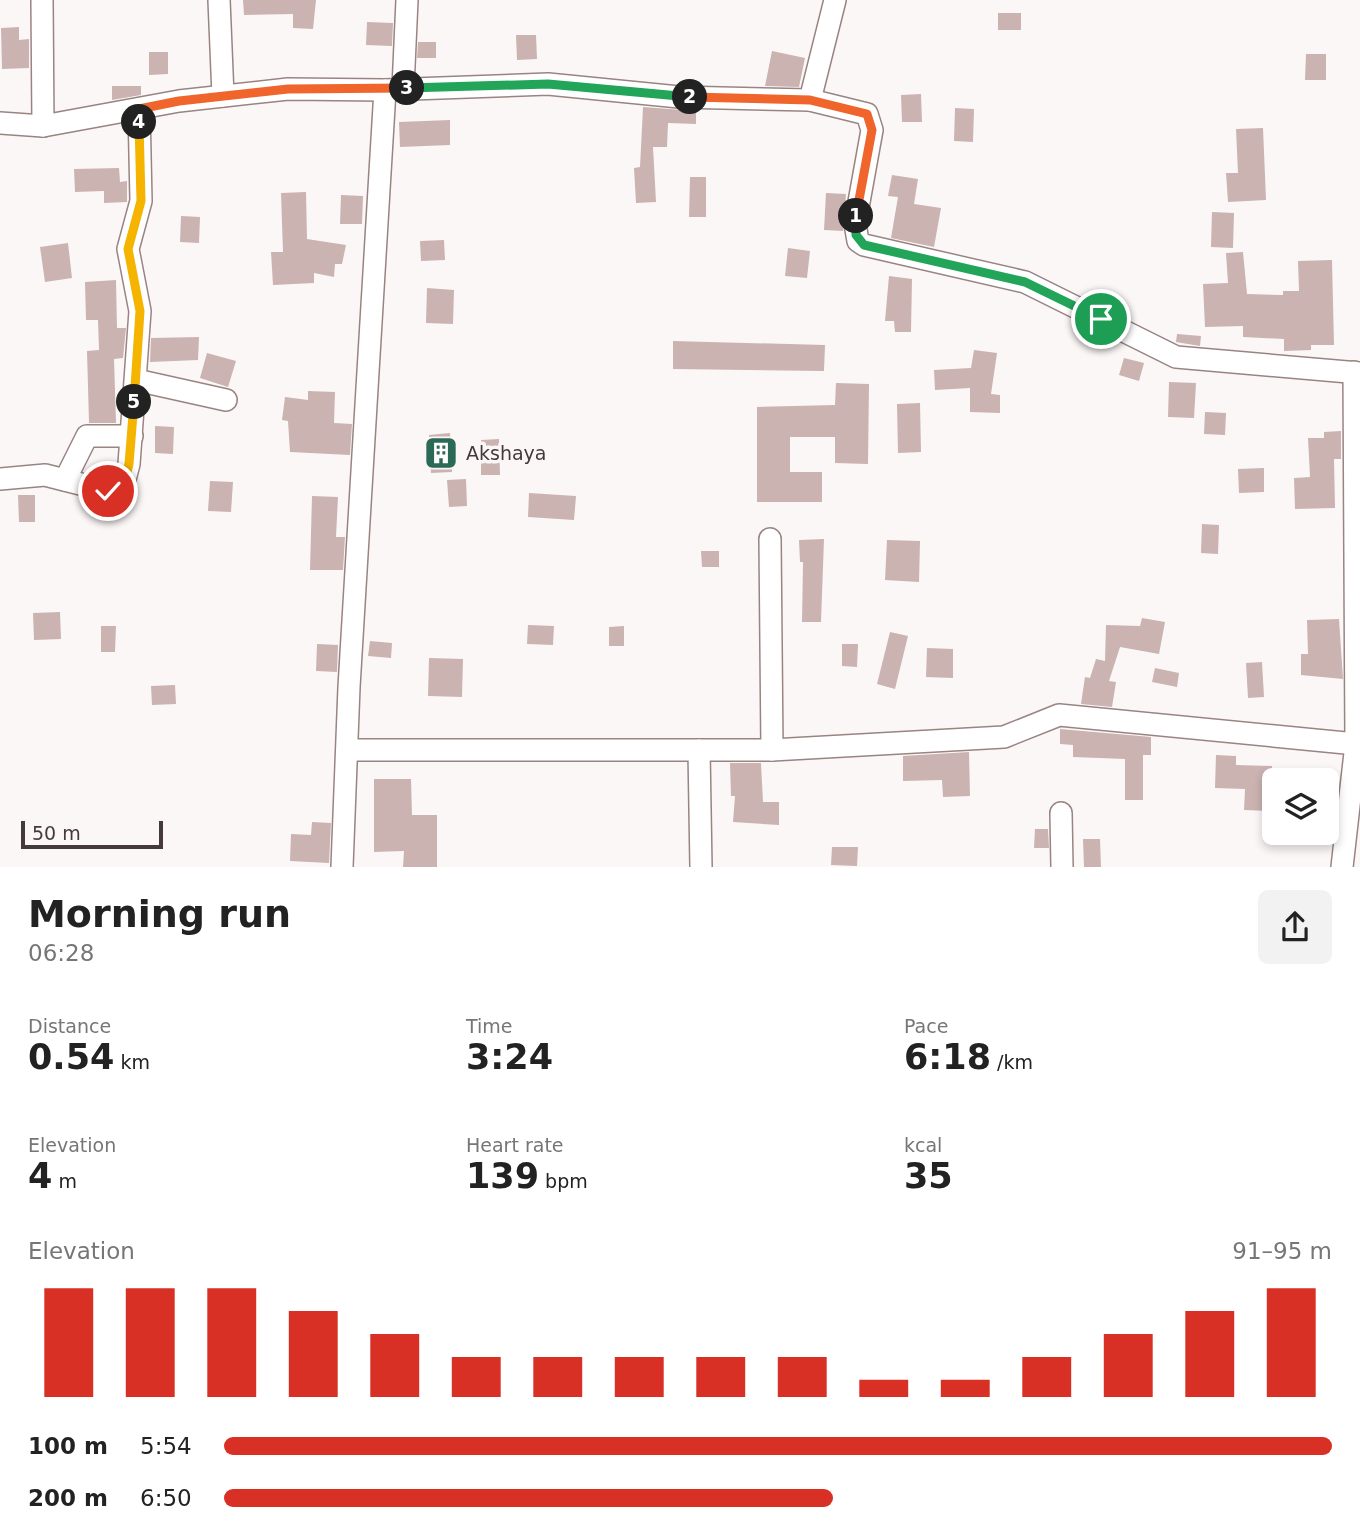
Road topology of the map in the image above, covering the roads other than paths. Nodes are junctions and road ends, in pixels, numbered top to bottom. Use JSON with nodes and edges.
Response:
{"nodes":[{"id":1,"x":42,"y":0,"type":"edge"},
{"id":2,"x":219,"y":0,"type":"edge"},
{"id":3,"x":407,"y":0,"type":"edge"},
{"id":4,"x":835,"y":0,"type":"edge"},
{"id":5,"x":394,"y":89,"type":"junction"},
{"id":6,"x":223,"y":96,"type":"junction"},
{"id":7,"x":810,"y":100,"type":"junction"},
{"id":8,"x":139,"y":109,"type":"junction"},
{"id":9,"x":0,"y":123,"type":"edge"},
{"id":10,"x":43,"y":126,"type":"junction"},
{"id":11,"x":1357,"y":372,"type":"edge"},
{"id":12,"x":136,"y":380,"type":"junction"},
{"id":13,"x":226,"y":400,"type":"dead end"},
{"id":14,"x":131,"y":436,"type":"junction"},
{"id":15,"x":0,"y":479,"type":"edge"},
{"id":16,"x":65,"y":480,"type":"junction"},
{"id":17,"x":770,"y":539,"type":"dead end"},
{"id":18,"x":1356,"y":744,"type":"junction"},
{"id":19,"x":347,"y":750,"type":"junction"},
{"id":20,"x":699,"y":750,"type":"junction"},
{"id":21,"x":772,"y":750,"type":"junction"},
{"id":22,"x":1061,"y":813,"type":"dead end"},
{"id":23,"x":342,"y":867,"type":"edge"},
{"id":24,"x":701,"y":867,"type":"edge"},
{"id":25,"x":1062,"y":867,"type":"edge"},
{"id":26,"x":1342,"y":867,"type":"edge"}],
"edges":[{"from":1,"to":10,"type":"street"},
{"from":2,"to":6,"type":"street"},
{"from":3,"to":5,"type":"street"},
{"from":4,"to":7,"type":"street"},
{"from":5,"to":6,"type":"street"},
{"from":5,"to":7,"type":"street"},
{"from":5,"to":19,"type":"street"},
{"from":6,"to":8,"type":"street"},
{"from":7,"to":11,"type":"street"},
{"from":8,"to":10,"type":"street"},
{"from":8,"to":12,"type":"street"},
{"from":9,"to":10,"type":"street"},
{"from":11,"to":18,"type":"street"},
{"from":12,"to":13,"type":"street"},
{"from":12,"to":14,"type":"street"},
{"from":14,"to":16,"type":"street"},
{"from":14,"to":16,"type":"street"},
{"from":15,"to":16,"type":"street"},
{"from":17,"to":21,"type":"street"},
{"from":18,"to":21,"type":"street"},
{"from":18,"to":26,"type":"street"},
{"from":19,"to":20,"type":"street"},
{"from":19,"to":23,"type":"street"},
{"from":20,"to":21,"type":"street"},
{"from":20,"to":24,"type":"street"},
{"from":22,"to":25,"type":"street"}]}
